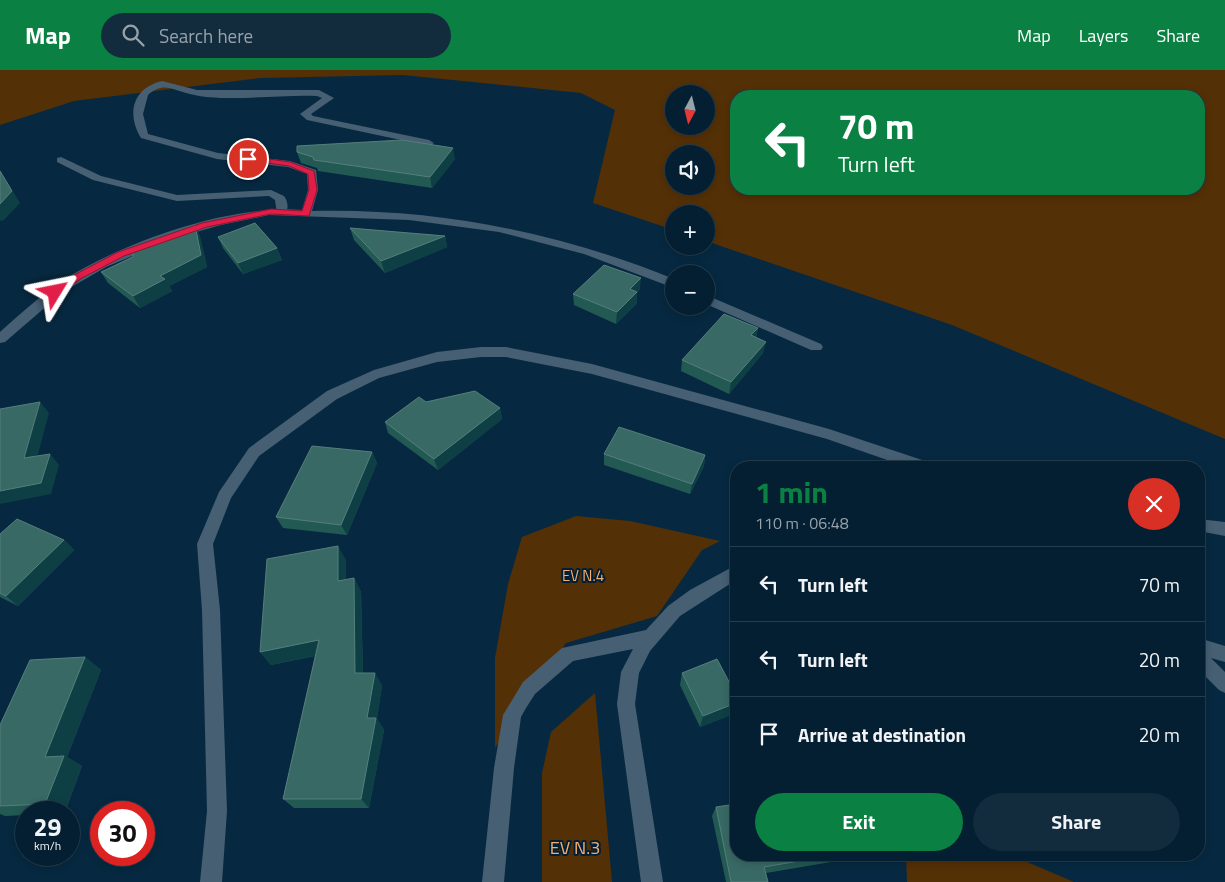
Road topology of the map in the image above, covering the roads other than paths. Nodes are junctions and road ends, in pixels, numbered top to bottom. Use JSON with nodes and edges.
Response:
{"nodes":[{"id":1,"x":430,"y":143,"type":"edge"},
{"id":2,"x":61,"y":160,"type":"dead end"},
{"id":3,"x":281,"y":212,"type":"junction"},
{"id":4,"x":306,"y":214,"type":"junction"},
{"id":5,"x":665,"y":281,"type":"edge"},
{"id":6,"x":715,"y":303,"type":"edge"},
{"id":7,"x":0,"y":339,"type":"edge"},
{"id":8,"x":816,"y":347,"type":"dead end"},
{"id":9,"x":908,"y":461,"type":"edge"},
{"id":10,"x":1205,"y":526,"type":"edge"},
{"id":11,"x":1225,"y":529,"type":"edge"},
{"id":12,"x":730,"y":575,"type":"edge"},
{"id":13,"x":651,"y":638,"type":"junction"},
{"id":14,"x":1205,"y":648,"type":"edge"},
{"id":15,"x":1225,"y":654,"type":"edge"},
{"id":16,"x":1205,"y":664,"type":"edge"},
{"id":17,"x":1225,"y":684,"type":"edge"},
{"id":18,"x":211,"y":882,"type":"edge"},
{"id":19,"x":493,"y":882,"type":"edge"},
{"id":20,"x":652,"y":882,"type":"edge"}],
"edges":[{"from":1,"to":4,"type":"street"},
{"from":2,"to":3,"type":"street"},
{"from":3,"to":4,"type":"street"},
{"from":3,"to":7,"type":"street"},
{"from":4,"to":5,"type":"street"},
{"from":6,"to":8,"type":"street"},
{"from":9,"to":18,"type":"street"},
{"from":10,"to":11,"type":"street"},
{"from":12,"to":13,"type":"street"},
{"from":13,"to":19,"type":"street"},
{"from":13,"to":20,"type":"street"},
{"from":14,"to":15,"type":"street"},
{"from":16,"to":17,"type":"street"}]}
